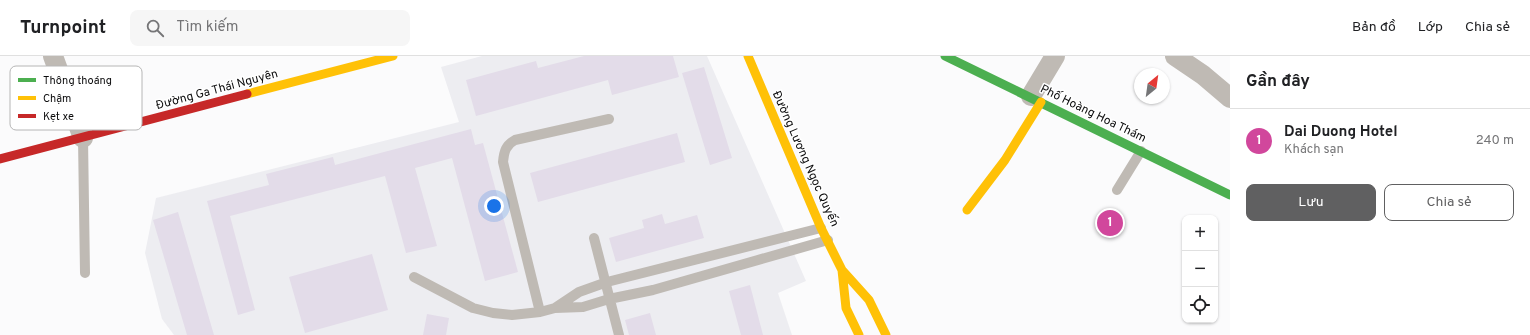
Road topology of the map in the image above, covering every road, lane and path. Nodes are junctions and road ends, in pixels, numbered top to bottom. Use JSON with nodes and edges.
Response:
{"nodes":[{"id":1,"x":53,"y":56,"type":"edge"},
{"id":2,"x":748,"y":56,"type":"edge"},
{"id":3,"x":946,"y":56,"type":"edge"},
{"id":4,"x":1055,"y":56,"type":"edge"},
{"id":5,"x":1176,"y":56,"type":"edge"},
{"id":6,"x":388,"y":57,"type":"edge"},
{"id":7,"x":57,"y":66,"type":"edge"},
{"id":8,"x":1230,"y":98,"type":"edge"},
{"id":9,"x":1036,"y":99,"type":"junction"},
{"id":10,"x":609,"y":119,"type":"dead end"},
{"id":11,"x":142,"y":122,"type":"edge"},
{"id":12,"x":80,"y":130,"type":"edge"},
{"id":13,"x":113,"y":130,"type":"edge"},
{"id":14,"x":83,"y":138,"type":"junction"},
{"id":15,"x":1141,"y":151,"type":"junction"},
{"id":16,"x":0,"y":159,"type":"edge"},
{"id":17,"x":1117,"y":190,"type":"dead end"},
{"id":18,"x":1230,"y":195,"type":"edge"},
{"id":19,"x":967,"y":210,"type":"dead end"},
{"id":20,"x":822,"y":228,"type":"junction"},
{"id":21,"x":594,"y":238,"type":"dead end"},
{"id":22,"x":828,"y":240,"type":"junction"},
{"id":23,"x":842,"y":270,"type":"junction"},
{"id":24,"x":85,"y":273,"type":"dead end"},
{"id":25,"x":414,"y":277,"type":"dead end"},
{"id":26,"x":606,"y":282,"type":"junction"},
{"id":27,"x":609,"y":299,"type":"junction"},
{"id":28,"x":555,"y":308,"type":"junction"},
{"id":29,"x":540,"y":312,"type":"junction"},
{"id":30,"x":619,"y":335,"type":"edge"},
{"id":31,"x":859,"y":335,"type":"edge"},
{"id":32,"x":886,"y":335,"type":"edge"}],
"edges":[{"from":1,"to":7,"type":"street"},
{"from":2,"to":20,"type":"street","name":"Đường Lương Ngọc Quyến"},
{"from":3,"to":9,"type":"street","name":"Phố Hoàng Hoa Thám"},
{"from":4,"to":9,"type":"street"},
{"from":5,"to":8,"type":"street"},
{"from":6,"to":11,"type":"street","name":"Đường Ga Thái Nguyên"},
{"from":9,"to":15,"type":"street","name":"Phố Hoàng Hoa Thám"},
{"from":9,"to":19,"type":"street"},
{"from":10,"to":29,"type":"lane"},
{"from":12,"to":14,"type":"street"},
{"from":13,"to":14,"type":"street","name":"Đường Ga Thái Nguyên"},
{"from":14,"to":16,"type":"street","name":"Đường Ga Thái Nguyên"},
{"from":14,"to":24,"type":"lane"},
{"from":15,"to":17,"type":"lane"},
{"from":15,"to":18,"type":"street","name":"Phố Hoàng Hoa Thám"},
{"from":20,"to":22,"type":"street","name":"Đường Lương Ngọc Quyến"},
{"from":20,"to":26,"type":"lane"},
{"from":21,"to":26,"type":"lane"},
{"from":22,"to":23,"type":"street","name":"Đường Lương Ngọc Quyến"},
{"from":22,"to":27,"type":"lane"},
{"from":23,"to":31,"type":"street","name":"Đường Lương Ngọc Quyến"},
{"from":23,"to":32,"type":"street","name":"Đường Lương Ngọc Quyến"},
{"from":25,"to":29,"type":"lane"},
{"from":26,"to":27,"type":"lane"},
{"from":26,"to":28,"type":"lane"},
{"from":27,"to":28,"type":"lane"},
{"from":27,"to":30,"type":"lane"},
{"from":28,"to":29,"type":"lane"}]}
